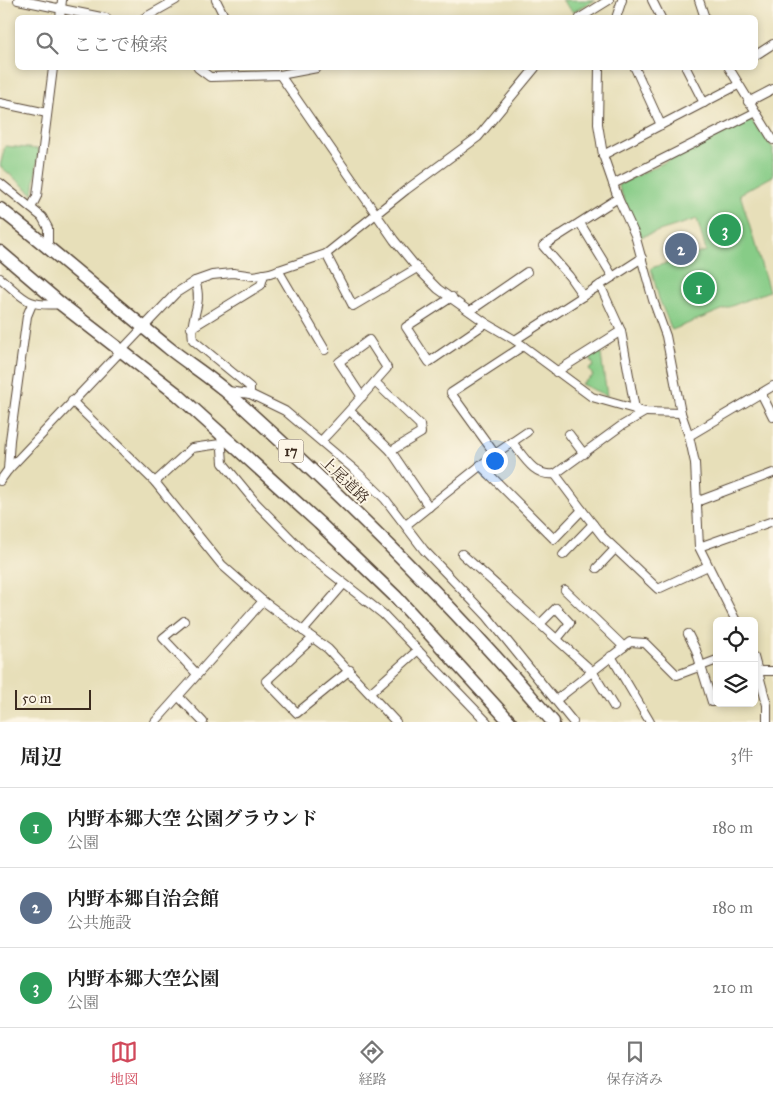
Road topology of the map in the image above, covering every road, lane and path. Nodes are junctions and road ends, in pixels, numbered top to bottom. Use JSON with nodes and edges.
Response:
{"nodes":[{"id":1,"x":18,"y":0,"type":"edge"},
{"id":2,"x":176,"y":0,"type":"edge"},
{"id":3,"x":216,"y":0,"type":"edge"},
{"id":4,"x":609,"y":0,"type":"edge"},
{"id":5,"x":622,"y":0,"type":"edge"},
{"id":6,"x":652,"y":0,"type":"edge"},
{"id":7,"x":699,"y":0,"type":"edge"},
{"id":8,"x":62,"y":4,"type":"edge"},
{"id":9,"x":97,"y":15,"type":"edge"},
{"id":10,"x":149,"y":15,"type":"edge"},
{"id":11,"x":224,"y":15,"type":"edge"},
{"id":12,"x":585,"y":15,"type":"edge"},
{"id":13,"x":617,"y":15,"type":"edge"},
{"id":14,"x":660,"y":15,"type":"edge"},
{"id":15,"x":705,"y":15,"type":"edge"},
{"id":16,"x":773,"y":44,"type":"edge"},
{"id":17,"x":758,"y":54,"type":"edge"},
{"id":18,"x":53,"y":70,"type":"edge"},
{"id":19,"x":201,"y":70,"type":"edge"},
{"id":20,"x":306,"y":70,"type":"edge"},
{"id":21,"x":533,"y":70,"type":"edge"},
{"id":22,"x":599,"y":70,"type":"edge"},
{"id":23,"x":636,"y":70,"type":"edge"},
{"id":24,"x":687,"y":70,"type":"edge"},
{"id":25,"x":732,"y":70,"type":"edge"},
{"id":26,"x":251,"y":71,"type":"edge"},
{"id":27,"x":280,"y":75,"type":"junction"},
{"id":28,"x":738,"y":85,"type":"junction"},
{"id":29,"x":773,"y":89,"type":"edge"},
{"id":30,"x":748,"y":102,"type":"junction"},
{"id":31,"x":0,"y":103,"type":"edge"},
{"id":32,"x":704,"y":103,"type":"junction"},
{"id":33,"x":47,"y":113,"type":"junction"},
{"id":34,"x":754,"y":113,"type":"junction"},
{"id":35,"x":661,"y":125,"type":"junction"},
{"id":36,"x":770,"y":130,"type":"edge"},
{"id":37,"x":773,"y":140,"type":"edge"},
{"id":38,"x":603,"y":155,"type":"junction"},
{"id":39,"x":0,"y":183,"type":"edge"},
{"id":40,"x":613,"y":184,"type":"junction"},
{"id":41,"x":618,"y":198,"type":"junction"},
{"id":42,"x":30,"y":208,"type":"junction"},
{"id":43,"x":0,"y":209,"type":"edge"},
{"id":44,"x":375,"y":214,"type":"junction"},
{"id":45,"x":580,"y":222,"type":"junction"},
{"id":46,"x":48,"y":246,"type":"junction"},
{"id":47,"x":0,"y":252,"type":"edge"},
{"id":48,"x":326,"y":254,"type":"junction"},
{"id":49,"x":642,"y":258,"type":"junction"},
{"id":50,"x":417,"y":268,"type":"junction"},
{"id":51,"x":278,"y":270,"type":"junction"},
{"id":52,"x":527,"y":272,"type":"dead end"},
{"id":53,"x":264,"y":274,"type":"junction"},
{"id":54,"x":613,"y":277,"type":"junction"},
{"id":55,"x":0,"y":278,"type":"edge"},
{"id":56,"x":195,"y":281,"type":"junction"},
{"id":57,"x":600,"y":285,"type":"junction"},
{"id":58,"x":583,"y":296,"type":"junction"},
{"id":59,"x":452,"y":297,"type":"junction"},
{"id":60,"x":32,"y":304,"type":"junction"},
{"id":61,"x":60,"y":304,"type":"junction"},
{"id":62,"x":470,"y":310,"type":"junction"},
{"id":63,"x":486,"y":323,"type":"junction"},
{"id":64,"x":144,"y":326,"type":"junction"},
{"id":65,"x":191,"y":328,"type":"junction"},
{"id":66,"x":621,"y":331,"type":"junction"},
{"id":67,"x":515,"y":340,"type":"junction"},
{"id":68,"x":523,"y":346,"type":"junction"},
{"id":69,"x":121,"y":350,"type":"junction"},
{"id":70,"x":325,"y":350,"type":"dead end"},
{"id":71,"x":556,"y":372,"type":"junction"},
{"id":72,"x":375,"y":382,"type":"junction"},
{"id":73,"x":773,"y":386,"type":"edge"},
{"id":74,"x":226,"y":391,"type":"junction"},
{"id":75,"x":761,"y":393,"type":"junction"},
{"id":76,"x":250,"y":394,"type":"junction"},
{"id":77,"x":362,"y":397,"type":"junction"},
{"id":78,"x":72,"y":401,"type":"junction"},
{"id":79,"x":635,"y":409,"type":"junction"},
{"id":80,"x":350,"y":411,"type":"junction"},
{"id":81,"x":645,"y":412,"type":"junction"},
{"id":82,"x":681,"y":413,"type":"junction"},
{"id":83,"x":773,"y":417,"type":"edge"},
{"id":84,"x":527,"y":432,"type":"dead end"},
{"id":85,"x":569,"y":434,"type":"dead end"},
{"id":86,"x":689,"y":436,"type":"junction"},
{"id":87,"x":220,"y":440,"type":"junction"},
{"id":88,"x":322,"y":440,"type":"junction"},
{"id":89,"x":512,"y":442,"type":"junction"},
{"id":90,"x":391,"y":451,"type":"junction"},
{"id":91,"x":495,"y":454,"type":"junction"},
{"id":92,"x":584,"y":454,"type":"junction"},
{"id":93,"x":480,"y":465,"type":"junction"},
{"id":94,"x":4,"y":469,"type":"edge"},
{"id":95,"x":773,"y":473,"type":"edge"},
{"id":96,"x":556,"y":474,"type":"junction"},
{"id":97,"x":0,"y":481,"type":"edge"},
{"id":98,"x":155,"y":482,"type":"junction"},
{"id":99,"x":696,"y":502,"type":"junction"},
{"id":100,"x":429,"y":507,"type":"junction"},
{"id":101,"x":582,"y":510,"type":"junction"},
{"id":102,"x":773,"y":521,"type":"edge"},
{"id":103,"x":593,"y":524,"type":"junction"},
{"id":104,"x":406,"y":525,"type":"junction"},
{"id":105,"x":699,"y":547,"type":"junction"},
{"id":106,"x":615,"y":549,"type":"junction"},
{"id":107,"x":462,"y":554,"type":"dead end"},
{"id":108,"x":563,"y":555,"type":"dead end"},
{"id":109,"x":708,"y":566,"type":"junction"},
{"id":110,"x":597,"y":568,"type":"dead end"},
{"id":111,"x":344,"y":585,"type":"junction"},
{"id":112,"x":565,"y":590,"type":"dead end"},
{"id":113,"x":263,"y":601,"type":"junction"},
{"id":114,"x":734,"y":617,"type":"edge"},
{"id":115,"x":184,"y":621,"type":"dead end"},
{"id":116,"x":540,"y":624,"type":"junction"},
{"id":117,"x":303,"y":631,"type":"junction"},
{"id":118,"x":688,"y":634,"type":"dead end"},
{"id":119,"x":313,"y":638,"type":"junction"},
{"id":120,"x":558,"y":639,"type":"junction"},
{"id":121,"x":624,"y":647,"type":"junction"},
{"id":122,"x":418,"y":650,"type":"junction"},
{"id":123,"x":611,"y":656,"type":"junction"},
{"id":124,"x":713,"y":662,"type":"edge"},
{"id":125,"x":756,"y":662,"type":"edge"},
{"id":126,"x":701,"y":666,"type":"junction"},
{"id":127,"x":350,"y":670,"type":"junction"},
{"id":128,"x":592,"y":671,"type":"junction"},
{"id":129,"x":760,"y":671,"type":"junction"},
{"id":130,"x":773,"y":671,"type":"edge"},
{"id":131,"x":197,"y":674,"type":"junction"},
{"id":132,"x":370,"y":693,"type":"junction"},
{"id":133,"x":178,"y":696,"type":"junction"},
{"id":134,"x":556,"y":700,"type":"junction"},
{"id":135,"x":712,"y":702,"type":"dead end"},
{"id":136,"x":614,"y":708,"type":"dead end"},
{"id":137,"x":155,"y":722,"type":"edge"},
{"id":138,"x":203,"y":722,"type":"edge"},
{"id":139,"x":396,"y":722,"type":"edge"},
{"id":140,"x":487,"y":722,"type":"edge"},
{"id":141,"x":510,"y":722,"type":"edge"},
{"id":142,"x":554,"y":722,"type":"edge"},
{"id":143,"x":572,"y":722,"type":"edge"},
{"id":144,"x":650,"y":722,"type":"edge"},
{"id":145,"x":767,"y":722,"type":"edge"}],
"edges":[{"from":1,"to":8,"type":"street"},
{"from":2,"to":10,"type":"street"},
{"from":3,"to":11,"type":"street"},
{"from":4,"to":12,"type":"street"},
{"from":5,"to":13,"type":"street"},
{"from":6,"to":14,"type":"street"},
{"from":7,"to":15,"type":"street"},
{"from":8,"to":9,"type":"street"},
{"from":16,"to":17,"type":"street"},
{"from":18,"to":33,"type":"street"},
{"from":19,"to":26,"type":"street"},
{"from":20,"to":27,"type":"street"},
{"from":21,"to":44,"type":"street"},
{"from":22,"to":38,"type":"street"},
{"from":23,"to":35,"type":"street"},
{"from":24,"to":32,"type":"street"},
{"from":25,"to":28,"type":"street"},
{"from":26,"to":27,"type":"street"},
{"from":27,"to":44,"type":"street"},
{"from":28,"to":30,"type":"street"},
{"from":28,"to":32,"type":"street"},
{"from":29,"to":30,"type":"street"},
{"from":30,"to":34,"type":"street"},
{"from":31,"to":33,"type":"street"},
{"from":32,"to":35,"type":"street"},
{"from":33,"to":42,"type":"street"},
{"from":34,"to":36,"type":"street"},
{"from":34,"to":40,"type":"street"},
{"from":35,"to":38,"type":"street"},
{"from":36,"to":37,"type":"street"},
{"from":38,"to":40,"type":"street"},
{"from":39,"to":42,"type":"street"},
{"from":40,"to":41,"type":"street"},
{"from":41,"to":45,"type":"street"},
{"from":41,"to":49,"type":"street"},
{"from":42,"to":46,"type":"street"},
{"from":43,"to":46,"type":"highway","name":"上尾道路","number":"17"},
{"from":44,"to":48,"type":"street"},
{"from":44,"to":50,"type":"street"},
{"from":45,"to":54,"type":"street"},
{"from":45,"to":58,"type":"street"},
{"from":46,"to":64,"type":"highway","name":"上尾道路","number":"17"},
{"from":47,"to":61,"type":"highway","number":"17"},
{"from":48,"to":50,"type":"street"},
{"from":48,"to":51,"type":"street"},
{"from":49,"to":54,"type":"street"},
{"from":49,"to":82,"type":"street"},
{"from":50,"to":59,"type":"street"},
{"from":51,"to":53,"type":"street"},
{"from":51,"to":70,"type":"street"},
{"from":52,"to":62,"type":"street"},
{"from":53,"to":56,"type":"street"},
{"from":53,"to":65,"type":"street"},
{"from":54,"to":57,"type":"street"},
{"from":55,"to":60,"type":"street"},
{"from":56,"to":64,"type":"street"},
{"from":56,"to":65,"type":"street"},
{"from":57,"to":58,"type":"street"},
{"from":57,"to":66,"type":"street"},
{"from":58,"to":67,"type":"street"},
{"from":59,"to":62,"type":"street"},
{"from":59,"to":63,"type":"street"},
{"from":60,"to":61,"type":"street"},
{"from":60,"to":94,"type":"street"},
{"from":61,"to":69,"type":"highway","number":"17"},
{"from":62,"to":63,"type":"street"},
{"from":63,"to":67,"type":"street"},
{"from":64,"to":69,"type":"street"},
{"from":64,"to":74,"type":"highway","name":"上尾道路","number":"17"},
{"from":65,"to":76,"type":"street"},
{"from":66,"to":71,"type":"street"},
{"from":66,"to":79,"type":"street"},
{"from":67,"to":68,"type":"street"},
{"from":68,"to":71,"type":"street"},
{"from":68,"to":91,"type":"street"},
{"from":69,"to":78,"type":"street"},
{"from":69,"to":87,"type":"highway","number":"17"},
{"from":71,"to":79,"type":"street"},
{"from":72,"to":77,"type":"street"},
{"from":72,"to":77,"type":"street"},
{"from":72,"to":90,"type":"street"},
{"from":73,"to":75,"type":"street"},
{"from":74,"to":76,"type":"street"},
{"from":74,"to":142,"type":"highway","name":"上尾道路","number":"17"},
{"from":75,"to":83,"type":"street"},
{"from":75,"to":86,"type":"street"},
{"from":76,"to":88,"type":"street"},
{"from":77,"to":80,"type":"street"},
{"from":78,"to":94,"type":"street"},
{"from":78,"to":98,"type":"street"},
{"from":79,"to":81,"type":"street"},
{"from":80,"to":88,"type":"street"},
{"from":80,"to":90,"type":"street"},
{"from":81,"to":82,"type":"street"},
{"from":81,"to":92,"type":"street"},
{"from":82,"to":86,"type":"street"},
{"from":84,"to":89,"type":"street"},
{"from":85,"to":92,"type":"street"},
{"from":86,"to":99,"type":"street"},
{"from":87,"to":98,"type":"street"},
{"from":87,"to":111,"type":"street"},
{"from":87,"to":141,"type":"highway","number":"17"},
{"from":88,"to":104,"type":"street"},
{"from":89,"to":91,"type":"street"},
{"from":89,"to":96,"type":"street"},
{"from":90,"to":100,"type":"street"},
{"from":91,"to":93,"type":"street"},
{"from":92,"to":96,"type":"street"},
{"from":93,"to":100,"type":"street"},
{"from":93,"to":101,"type":"street"},
{"from":94,"to":97,"type":"street"},
{"from":95,"to":99,"type":"street"},
{"from":96,"to":101,"type":"street"},
{"from":98,"to":113,"type":"street"},
{"from":99,"to":105,"type":"street"},
{"from":100,"to":104,"type":"street"},
{"from":101,"to":103,"type":"street"},
{"from":102,"to":105,"type":"street"},
{"from":103,"to":106,"type":"street"},
{"from":103,"to":108,"type":"street"},
{"from":104,"to":134,"type":"street"},
{"from":105,"to":109,"type":"street"},
{"from":106,"to":109,"type":"street"},
{"from":106,"to":110,"type":"street"},
{"from":107,"to":116,"type":"street"},
{"from":109,"to":114,"type":"street"},
{"from":111,"to":117,"type":"street"},
{"from":111,"to":122,"type":"street"},
{"from":112,"to":121,"type":"street"},
{"from":113,"to":117,"type":"street"},
{"from":113,"to":131,"type":"street"},
{"from":115,"to":131,"type":"street"},
{"from":116,"to":120,"type":"street"},
{"from":116,"to":120,"type":"street"},
{"from":117,"to":119,"type":"street"},
{"from":118,"to":126,"type":"street"},
{"from":119,"to":127,"type":"street"},
{"from":119,"to":127,"type":"street"},
{"from":120,"to":128,"type":"street"},
{"from":121,"to":123,"type":"street"},
{"from":121,"to":126,"type":"street"},
{"from":122,"to":132,"type":"street"},
{"from":122,"to":140,"type":"street"},
{"from":123,"to":128,"type":"street"},
{"from":123,"to":144,"type":"street"},
{"from":124,"to":126,"type":"street"},
{"from":125,"to":129,"type":"street"},
{"from":126,"to":135,"type":"street"},
{"from":127,"to":132,"type":"street"},
{"from":128,"to":134,"type":"street"},
{"from":128,"to":136,"type":"street"},
{"from":129,"to":130,"type":"street"},
{"from":129,"to":145,"type":"street"},
{"from":131,"to":133,"type":"street"},
{"from":132,"to":139,"type":"street"},
{"from":133,"to":137,"type":"street"},
{"from":133,"to":138,"type":"street"},
{"from":134,"to":143,"type":"street"}]}
